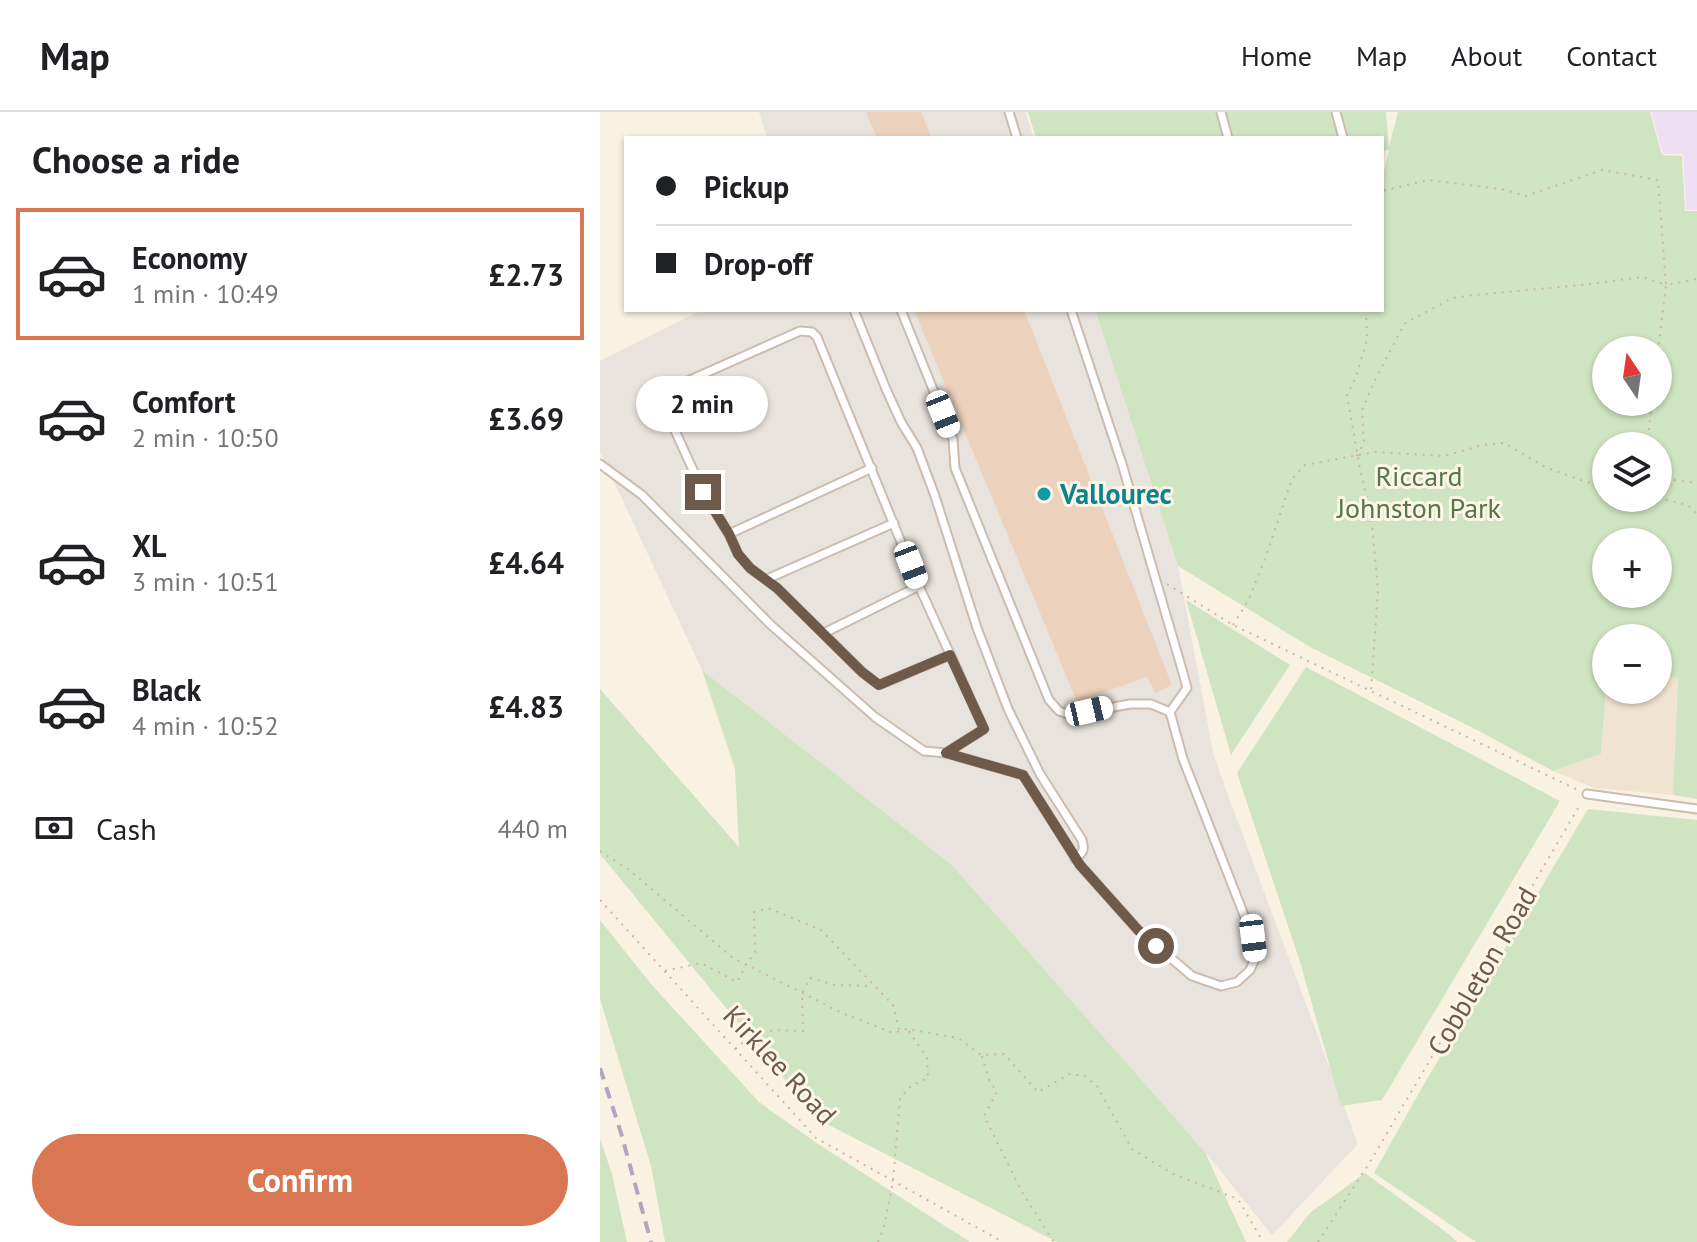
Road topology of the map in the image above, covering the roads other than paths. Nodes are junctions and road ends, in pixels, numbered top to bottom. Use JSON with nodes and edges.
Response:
{"nodes":[{"id":1,"x":1009,"y":112,"type":"edge"},
{"id":2,"x":1221,"y":112,"type":"edge"},
{"id":3,"x":1336,"y":112,"type":"edge"},
{"id":4,"x":1016,"y":136,"type":"edge"},
{"id":5,"x":1227,"y":136,"type":"edge"},
{"id":6,"x":1342,"y":136,"type":"edge"},
{"id":7,"x":855,"y":312,"type":"edge"},
{"id":8,"x":902,"y":312,"type":"edge"},
{"id":9,"x":1072,"y":312,"type":"edge"},
{"id":10,"x":600,"y":464,"type":"edge"},
{"id":11,"x":872,"y":468,"type":"junction"},
{"id":12,"x":894,"y":523,"type":"junction"},
{"id":13,"x":729,"y":534,"type":"junction"},
{"id":14,"x":767,"y":579,"type":"junction"},
{"id":15,"x":919,"y":586,"type":"junction"},
{"id":16,"x":824,"y":633,"type":"junction"},
{"id":17,"x":950,"y":655,"type":"junction"},
{"id":18,"x":1170,"y":712,"type":"junction"},
{"id":19,"x":946,"y":753,"type":"junction"},
{"id":20,"x":1587,"y":794,"type":"road end"},
{"id":21,"x":1697,"y":809,"type":"edge"},
{"id":22,"x":1075,"y":859,"type":"junction"}],
"edges":[{"from":1,"to":4,"type":"lane"},
{"from":2,"to":5,"type":"lane"},
{"from":3,"to":6,"type":"lane"},
{"from":7,"to":22,"type":"lane"},
{"from":8,"to":18,"type":"lane"},
{"from":9,"to":18,"type":"lane"},
{"from":10,"to":19,"type":"lane"},
{"from":11,"to":12,"type":"lane"},
{"from":11,"to":13,"type":"lane"},
{"from":11,"to":13,"type":"lane"},
{"from":12,"to":14,"type":"lane"},
{"from":12,"to":15,"type":"lane"},
{"from":13,"to":14,"type":"lane"},
{"from":14,"to":16,"type":"lane"},
{"from":15,"to":16,"type":"lane"},
{"from":15,"to":17,"type":"lane"},
{"from":16,"to":17,"type":"lane"},
{"from":17,"to":19,"type":"lane"},
{"from":18,"to":22,"type":"lane"},
{"from":19,"to":22,"type":"lane"},
{"from":20,"to":21,"type":"lane"}]}
